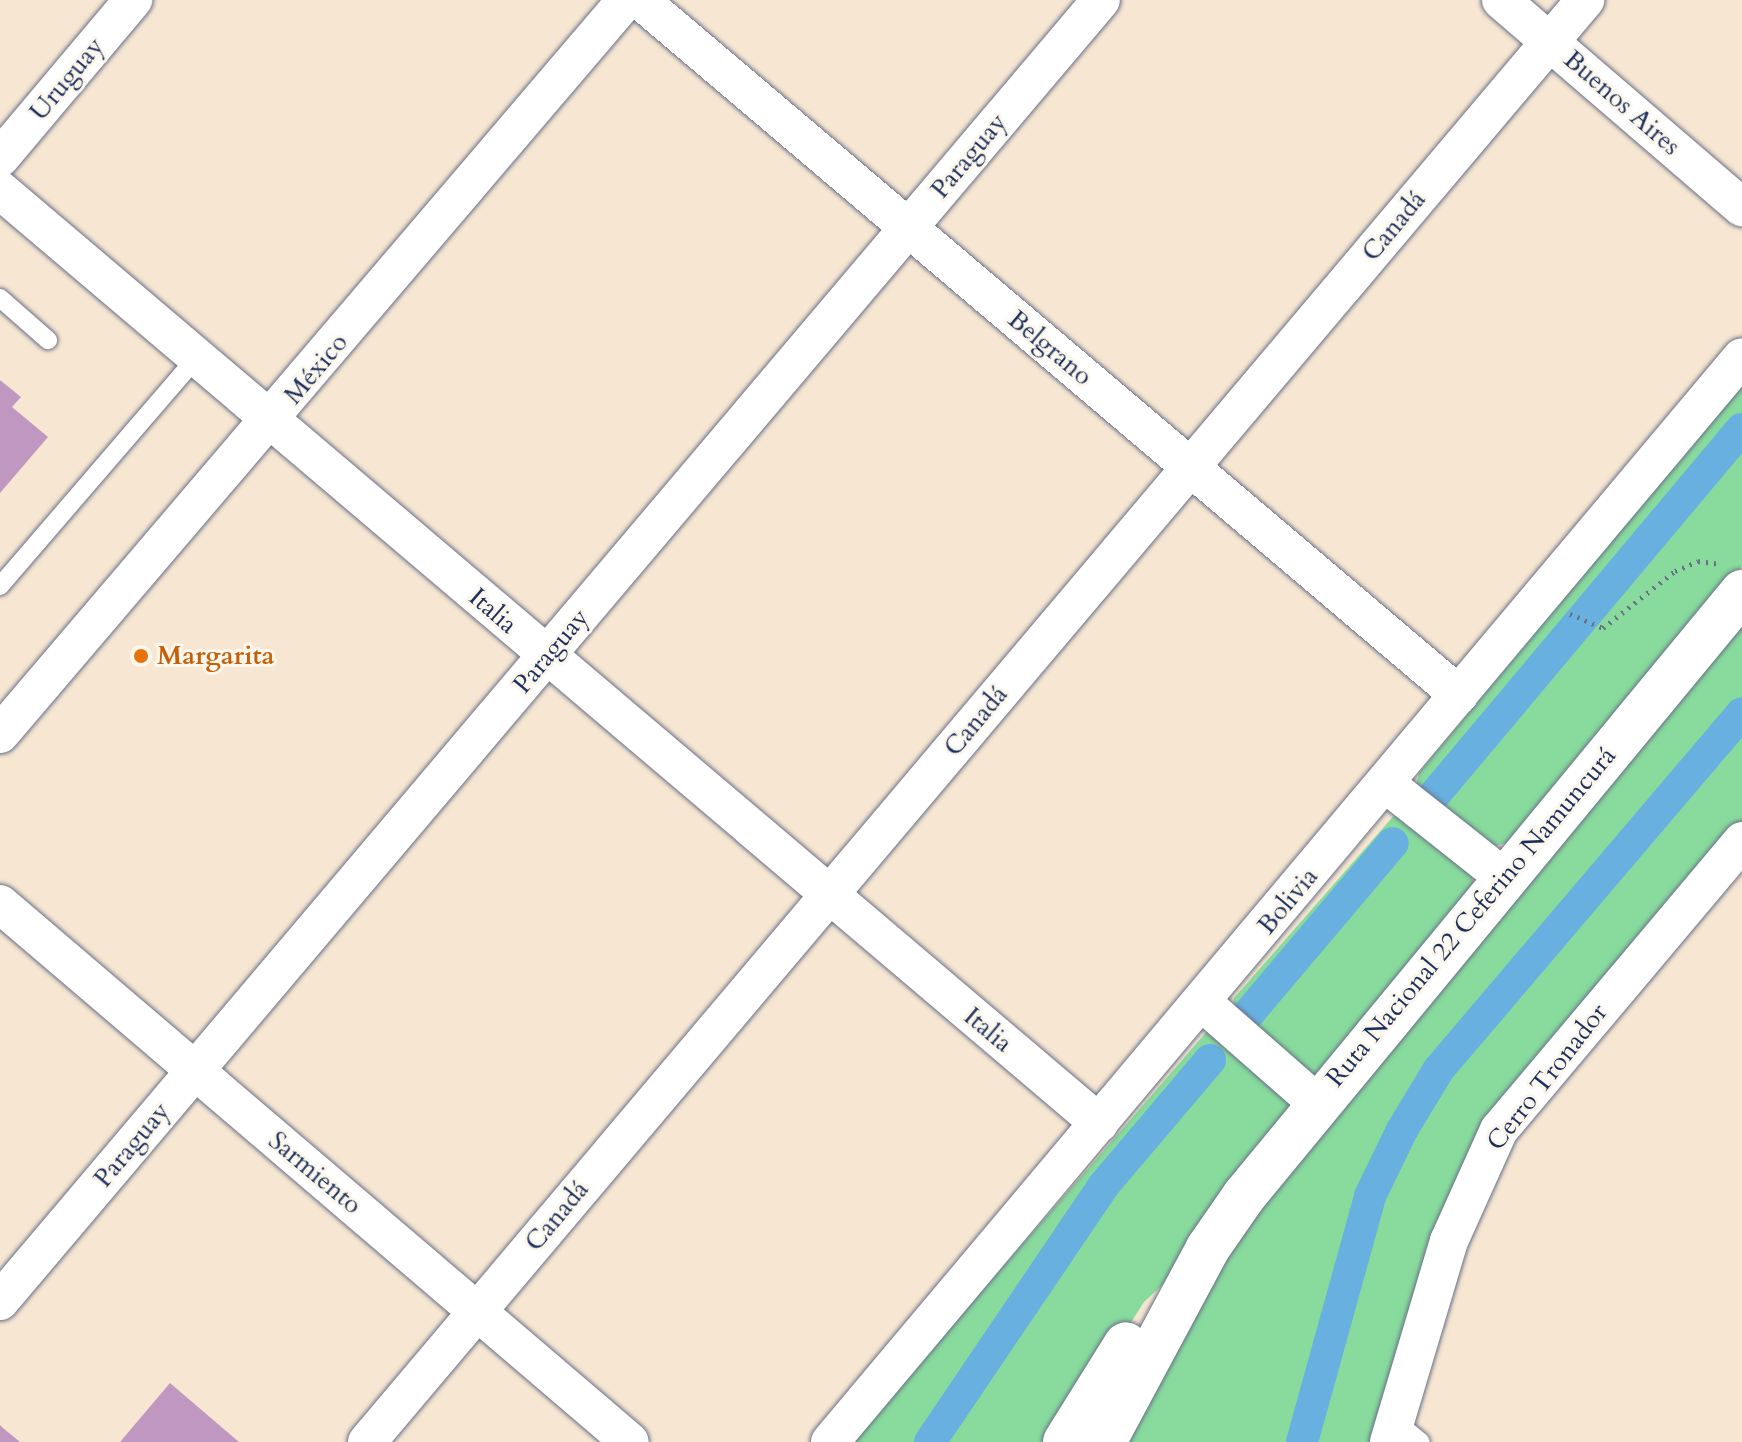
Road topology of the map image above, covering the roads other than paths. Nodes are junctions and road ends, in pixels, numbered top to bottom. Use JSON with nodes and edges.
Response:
{"nodes":[{"id":1,"x":133,"y":0,"type":"edge"},
{"id":2,"x":626,"y":0,"type":"edge"},
{"id":3,"x":640,"y":0,"type":"edge"},
{"id":4,"x":1101,"y":0,"type":"edge"},
{"id":5,"x":1501,"y":0,"type":"edge"},
{"id":6,"x":1585,"y":0,"type":"edge"},
{"id":7,"x":1550,"y":41,"type":"junction"},
{"id":8,"x":0,"y":158,"type":"edge"},
{"id":9,"x":0,"y":190,"type":"edge"},
{"id":10,"x":1742,"y":207,"type":"edge"},
{"id":11,"x":908,"y":228,"type":"junction"},
{"id":12,"x":0,"y":298,"type":"edge"},
{"id":13,"x":48,"y":340,"type":"dead end"},
{"id":14,"x":1742,"y":357,"type":"edge"},
{"id":15,"x":196,"y":358,"type":"junction"},
{"id":16,"x":271,"y":421,"type":"junction"},
{"id":17,"x":1190,"y":467,"type":"junction"},
{"id":18,"x":1736,"y":580,"type":"edge"},
{"id":19,"x":0,"y":586,"type":"edge"},
{"id":20,"x":546,"y":656,"type":"junction"},
{"id":21,"x":1459,"y":695,"type":"junction"},
{"id":22,"x":0,"y":734,"type":"edge"},
{"id":23,"x":1386,"y":784,"type":"junction"},
{"id":24,"x":1742,"y":841,"type":"edge"},
{"id":25,"x":1502,"y":876,"type":"junction"},
{"id":26,"x":828,"y":896,"type":"junction"},
{"id":27,"x":0,"y":904,"type":"edge"},
{"id":28,"x":1203,"y":1003,"type":"junction"},
{"id":29,"x":195,"y":1071,"type":"junction"},
{"id":30,"x":1317,"y":1103,"type":"junction"},
{"id":31,"x":1099,"y":1123,"type":"junction"},
{"id":32,"x":1208,"y":1248,"type":"junction"},
{"id":33,"x":0,"y":1301,"type":"edge"},
{"id":34,"x":478,"y":1310,"type":"junction"},
{"id":35,"x":1402,"y":1435,"type":"edge"},
{"id":36,"x":367,"y":1442,"type":"edge"},
{"id":37,"x":630,"y":1442,"type":"edge"},
{"id":38,"x":830,"y":1442,"type":"edge"},
{"id":39,"x":1065,"y":1442,"type":"edge"},
{"id":40,"x":1104,"y":1442,"type":"edge"}],
"edges":[{"from":1,"to":8,"type":"street","name":"Uruguay"},
{"from":2,"to":16,"type":"street","name":"México"},
{"from":3,"to":11,"type":"street","name":"Belgrano"},
{"from":4,"to":11,"type":"street","name":"Paraguay"},
{"from":5,"to":7,"type":"street","name":"Buenos Aires"},
{"from":6,"to":7,"type":"street","name":"Canadá"},
{"from":7,"to":10,"type":"street","name":"Buenos Aires"},
{"from":7,"to":17,"type":"street","name":"Canadá"},
{"from":9,"to":15,"type":"street","name":"Italia"},
{"from":11,"to":17,"type":"street","name":"Belgrano"},
{"from":11,"to":20,"type":"street","name":"Paraguay"},
{"from":12,"to":13,"type":"lane"},
{"from":14,"to":21,"type":"street","name":"Bolivia"},
{"from":15,"to":16,"type":"street","name":"Italia"},
{"from":15,"to":19,"type":"lane"},
{"from":16,"to":20,"type":"street","name":"Italia"},
{"from":16,"to":22,"type":"street","name":"México"},
{"from":17,"to":21,"type":"street","name":"Belgrano"},
{"from":17,"to":26,"type":"street","name":"Canadá"},
{"from":18,"to":25,"type":"highway","name":"Ruta Nacional 22 Ceferino Namuncurá"},
{"from":20,"to":26,"type":"street","name":"Italia"},
{"from":20,"to":29,"type":"street","name":"Paraguay"},
{"from":21,"to":23,"type":"street","name":"Bolivia"},
{"from":23,"to":25,"type":"street"},
{"from":23,"to":28,"type":"street","name":"Bolivia"},
{"from":24,"to":35,"type":"street","name":"Cerro Tronador"},
{"from":25,"to":30,"type":"highway","name":"Ruta Nacional 22 Ceferino Namuncurá"},
{"from":26,"to":31,"type":"street","name":"Italia"},
{"from":26,"to":34,"type":"street","name":"Canadá"},
{"from":27,"to":29,"type":"street","name":"Sarmiento"},
{"from":28,"to":30,"type":"street"},
{"from":28,"to":31,"type":"street","name":"Bolivia"},
{"from":29,"to":33,"type":"street","name":"Paraguay"},
{"from":29,"to":34,"type":"street","name":"Sarmiento"},
{"from":30,"to":32,"type":"highway","name":"Ruta Nacional 22 Ceferino Namuncurá"},
{"from":31,"to":38,"type":"street","name":"Bolivia"},
{"from":32,"to":39,"type":"highway","name":"Ruta Nacional 22 Ceferino Namuncurá"},
{"from":32,"to":40,"type":"highway","name":"Ruta Nacional 22 Ceferino Namuncurá"},
{"from":34,"to":36,"type":"street","name":"Canadá"},
{"from":34,"to":37,"type":"street","name":"Sarmiento"}]}
